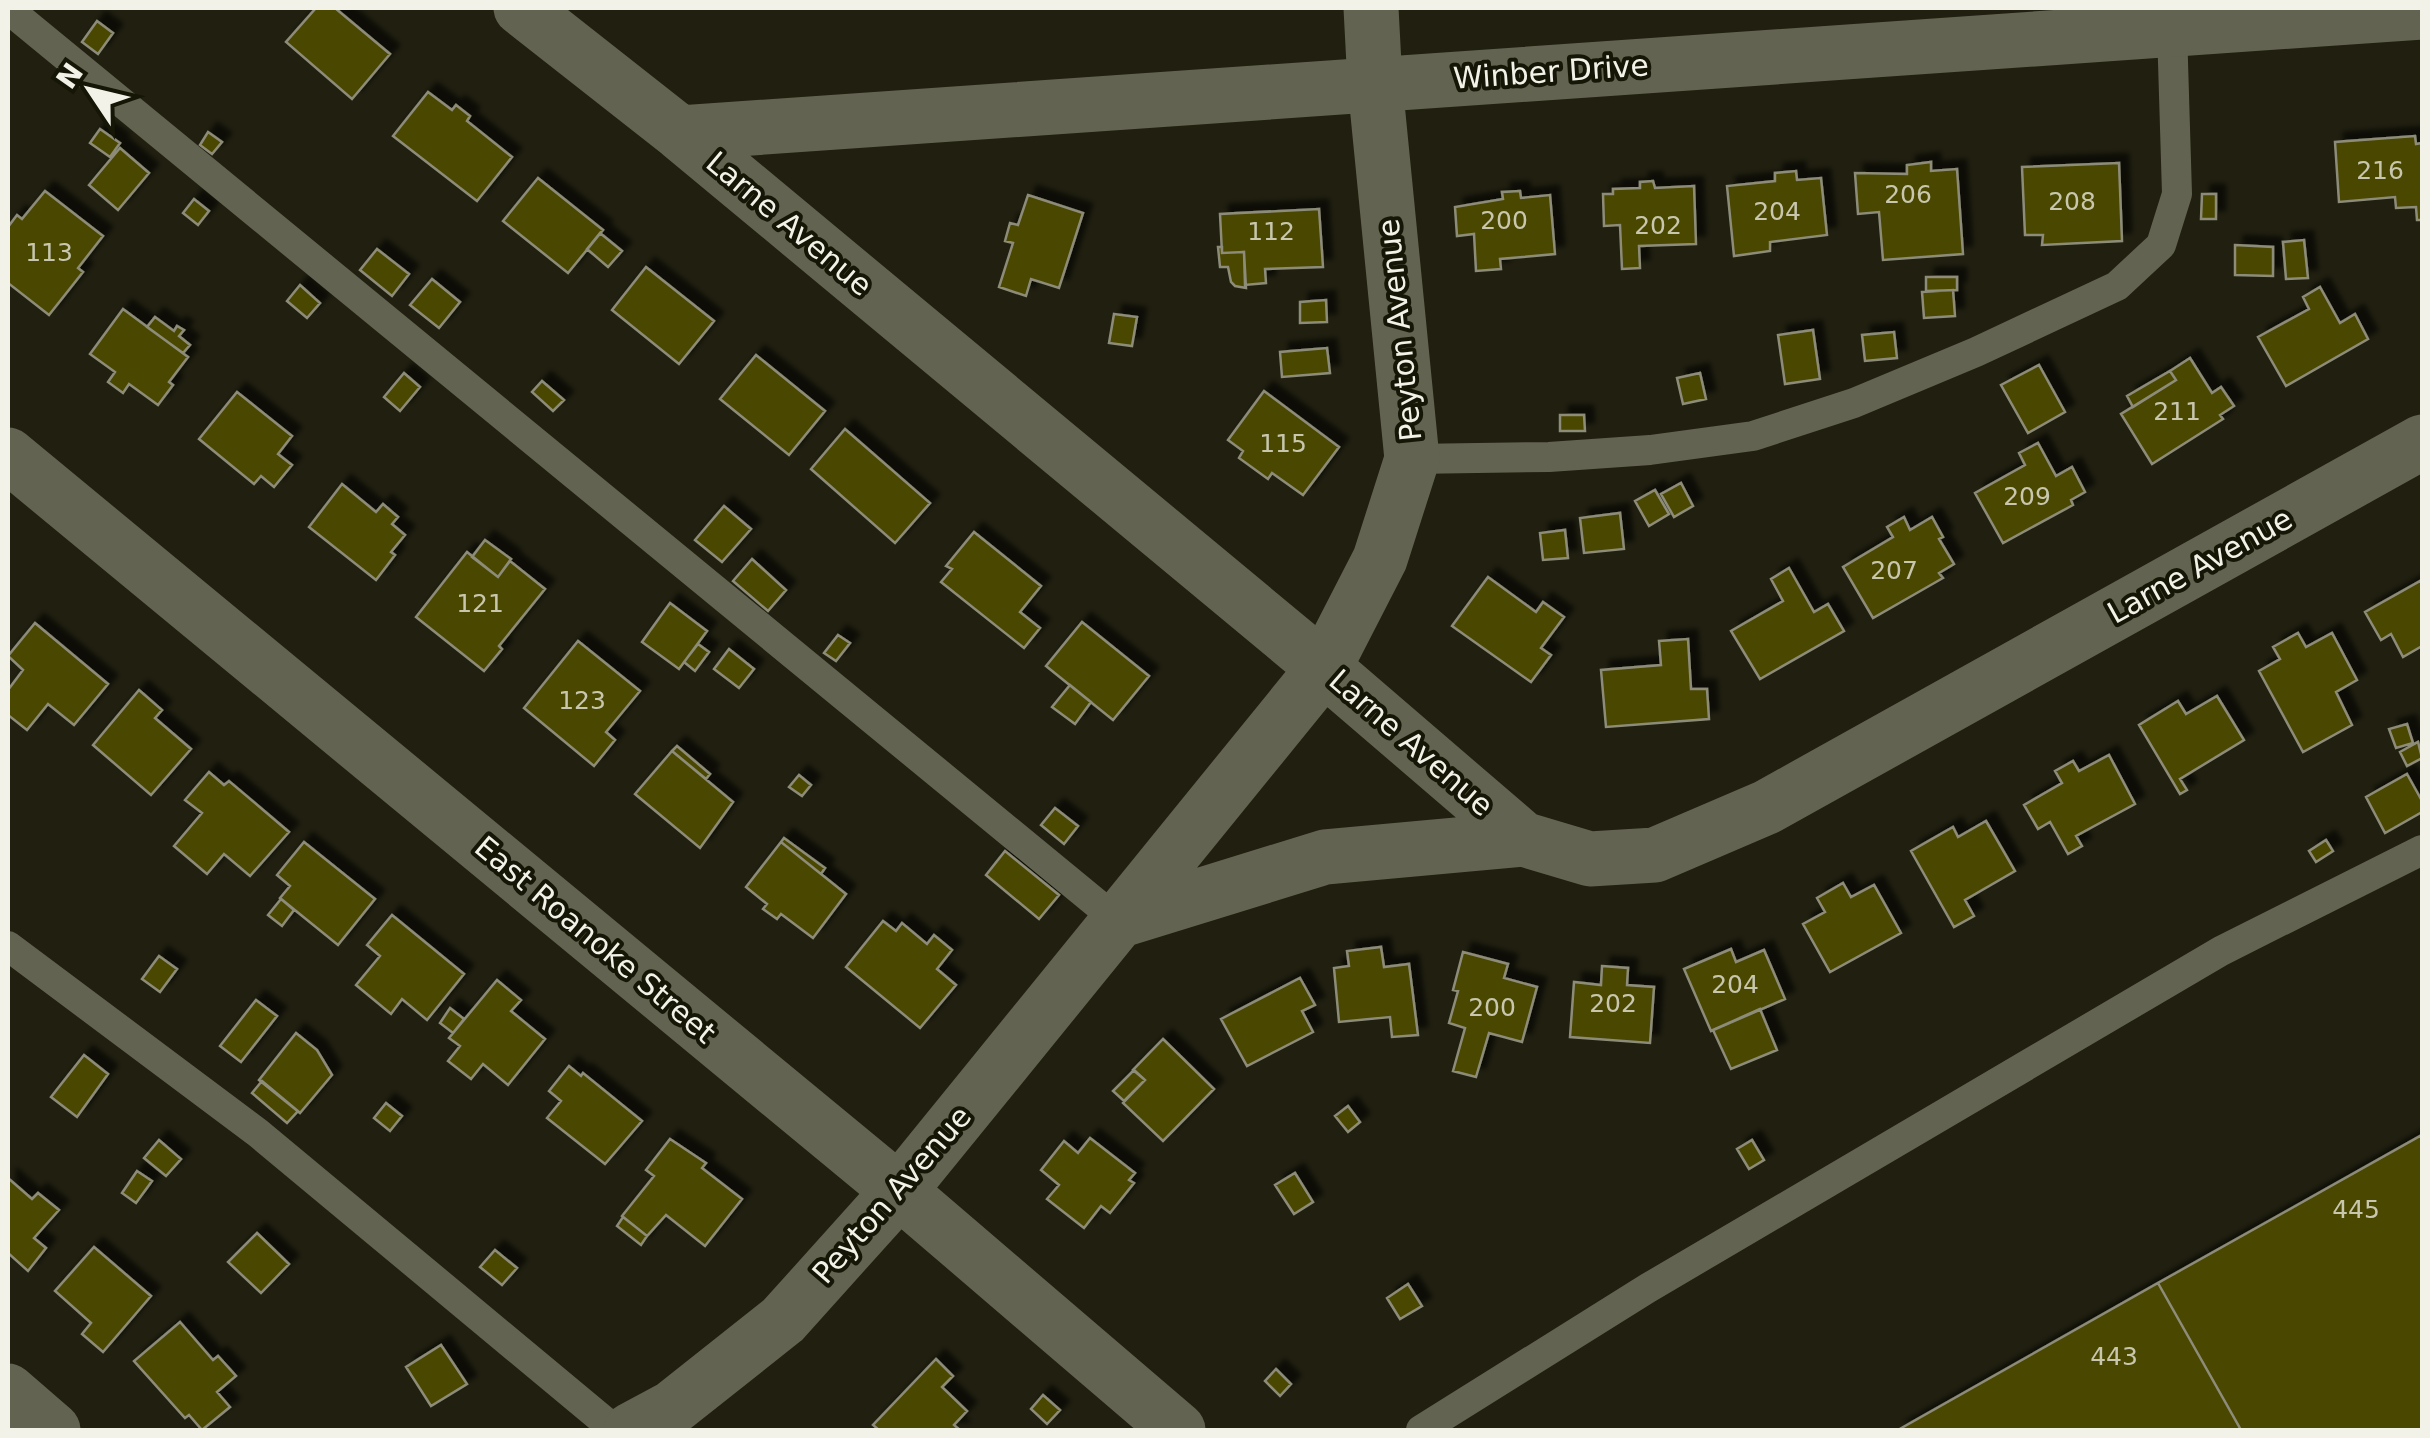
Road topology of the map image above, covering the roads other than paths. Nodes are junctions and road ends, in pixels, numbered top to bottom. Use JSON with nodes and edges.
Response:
{"nodes":[{"id":1,"x":8,"y":8,"type":"edge"},
{"id":2,"x":522,"y":8,"type":"edge"},
{"id":3,"x":1371,"y":8,"type":"edge"},
{"id":4,"x":2422,"y":12,"type":"edge"},
{"id":5,"x":2172,"y":29,"type":"junction"},
{"id":6,"x":1376,"y":84,"type":"junction"},
{"id":7,"x":680,"y":133,"type":"junction"},
{"id":8,"x":2422,"y":442,"type":"edge"},
{"id":9,"x":8,"y":455,"type":"edge"},
{"id":10,"x":1412,"y":459,"type":"junction"},
{"id":11,"x":1324,"y":668,"type":"junction"},
{"id":12,"x":1522,"y":839,"type":"junction"},
{"id":13,"x":2422,"y":850,"type":"edge"},
{"id":14,"x":1118,"y":922,"type":"junction"},
{"id":15,"x":8,"y":946,"type":"edge"},
{"id":16,"x":899,"y":1192,"type":"junction"},
{"id":17,"x":8,"y":1391,"type":"edge"},
{"id":18,"x":53,"y":1430,"type":"edge"},
{"id":19,"x":614,"y":1430,"type":"edge"},
{"id":20,"x":631,"y":1430,"type":"edge"},
{"id":21,"x":1178,"y":1430,"type":"edge"},
{"id":22,"x":1420,"y":1430,"type":"edge"}],
"edges":[{"from":1,"to":14,"type":"lane"},
{"from":2,"to":7,"type":"street","name":"Larne Avenue"},
{"from":3,"to":6,"type":"street","name":"Peyton Avenue"},
{"from":4,"to":5,"type":"street","name":"Winber Drive"},
{"from":5,"to":6,"type":"street","name":"Winber Drive"},
{"from":5,"to":10,"type":"lane"},
{"from":6,"to":7,"type":"street","name":"Winber Drive"},
{"from":6,"to":10,"type":"street","name":"Peyton Avenue"},
{"from":7,"to":11,"type":"street","name":"Larne Avenue"},
{"from":8,"to":12,"type":"street","name":"Larne Avenue"},
{"from":9,"to":16,"type":"street","name":"East Roanoke Street"},
{"from":10,"to":11,"type":"street","name":"Peyton Avenue"},
{"from":11,"to":12,"type":"street","name":"Larne Avenue"},
{"from":11,"to":14,"type":"street","name":"Peyton Avenue"},
{"from":12,"to":14,"type":"street"},
{"from":13,"to":22,"type":"lane"},
{"from":14,"to":16,"type":"street","name":"Peyton Avenue"},
{"from":15,"to":19,"type":"lane"},
{"from":16,"to":20,"type":"street","name":"Peyton Avenue"},
{"from":16,"to":21,"type":"street","name":"East Roanoke Street"},
{"from":17,"to":18,"type":"street"}]}
